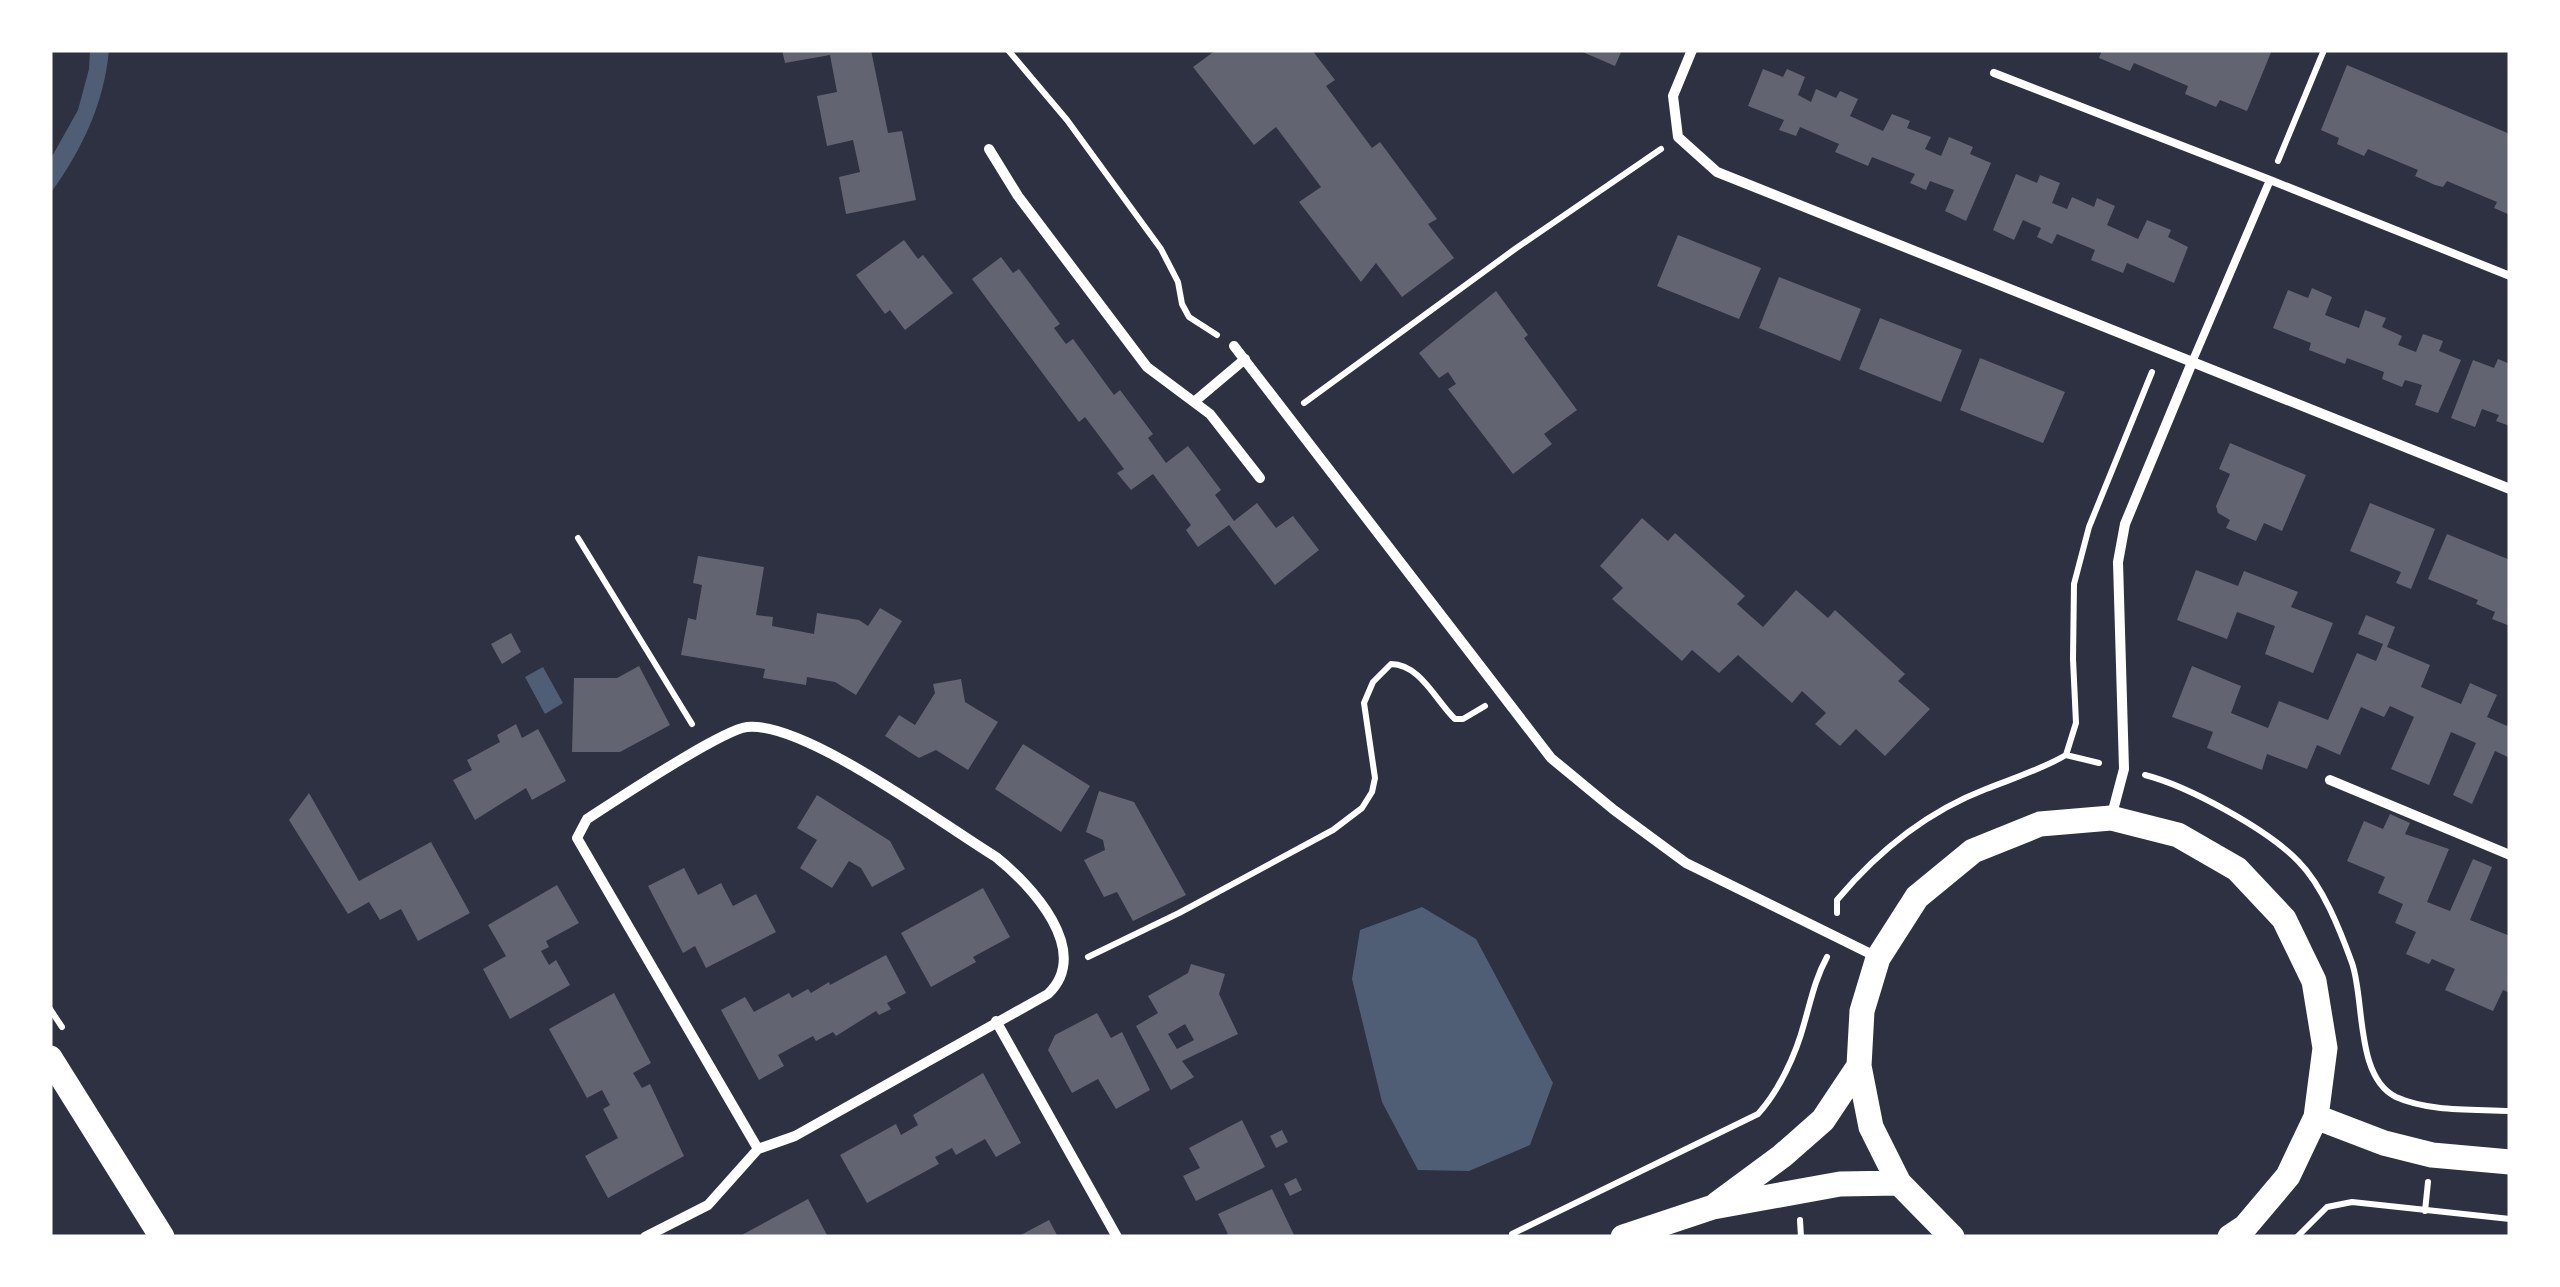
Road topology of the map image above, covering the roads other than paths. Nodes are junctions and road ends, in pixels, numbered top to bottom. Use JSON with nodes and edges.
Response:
{"nodes":[{"id":1,"x":1692,"y":50,"type":"edge"},
{"id":2,"x":1994,"y":72,"type":"dead end"},
{"id":3,"x":989,"y":149,"type":"dead end"},
{"id":4,"x":2270,"y":180,"type":"junction"},
{"id":5,"x":2510,"y":276,"type":"edge"},
{"id":6,"x":1234,"y":346,"type":"road end"},
{"id":7,"x":1244,"y":360,"type":"junction"},
{"id":8,"x":2193,"y":360,"type":"junction"},
{"id":9,"x":1194,"y":402,"type":"junction"},
{"id":10,"x":1260,"y":478,"type":"dead end"},
{"id":11,"x":2510,"y":489,"type":"edge"},
{"id":12,"x":2330,"y":780,"type":"dead end"},
{"id":13,"x":2112,"y":818,"type":"junction"},
{"id":14,"x":2510,"y":855,"type":"edge"},
{"id":15,"x":1878,"y":958,"type":"junction"},
{"id":16,"x":996,"y":1021,"type":"junction"},
{"id":17,"x":50,"y":1058,"type":"edge"},
{"id":18,"x":1858,"y":1066,"type":"junction"},
{"id":19,"x":2316,"y":1116,"type":"junction"},
{"id":20,"x":758,"y":1149,"type":"junction"},
{"id":21,"x":2510,"y":1162,"type":"edge"},
{"id":22,"x":1899,"y":1183,"type":"junction"},
{"id":23,"x":1712,"y":1207,"type":"junction"},
{"id":24,"x":162,"y":1237,"type":"edge"},
{"id":25,"x":646,"y":1237,"type":"edge"},
{"id":26,"x":1118,"y":1237,"type":"edge"},
{"id":27,"x":1623,"y":1237,"type":"edge"},
{"id":28,"x":1656,"y":1237,"type":"edge"},
{"id":29,"x":1952,"y":1237,"type":"edge"},
{"id":30,"x":2230,"y":1237,"type":"edge"}],
"edges":[{"from":1,"to":8,"type":"street"},
{"from":2,"to":4,"type":"lane"},
{"from":3,"to":9,"type":"street"},
{"from":4,"to":5,"type":"lane"},
{"from":4,"to":8,"type":"lane"},
{"from":6,"to":7,"type":"street"},
{"from":7,"to":9,"type":"street"},
{"from":7,"to":15,"type":"street"},
{"from":8,"to":11,"type":"street"},
{"from":8,"to":13,"type":"street"},
{"from":9,"to":10,"type":"street"},
{"from":12,"to":14,"type":"street"},
{"from":13,"to":15,"type":"main road"},
{"from":13,"to":19,"type":"main road"},
{"from":15,"to":18,"type":"main road"},
{"from":16,"to":20,"type":"street"},
{"from":16,"to":20,"type":"street"},
{"from":16,"to":26,"type":"street"},
{"from":17,"to":24,"type":"main road"},
{"from":18,"to":22,"type":"main road"},
{"from":18,"to":23,"type":"main road"},
{"from":19,"to":21,"type":"main road"},
{"from":19,"to":30,"type":"main road"},
{"from":20,"to":25,"type":"street"},
{"from":22,"to":23,"type":"main road"},
{"from":22,"to":29,"type":"main road"},
{"from":23,"to":27,"type":"main road"},
{"from":23,"to":28,"type":"main road"}]}
